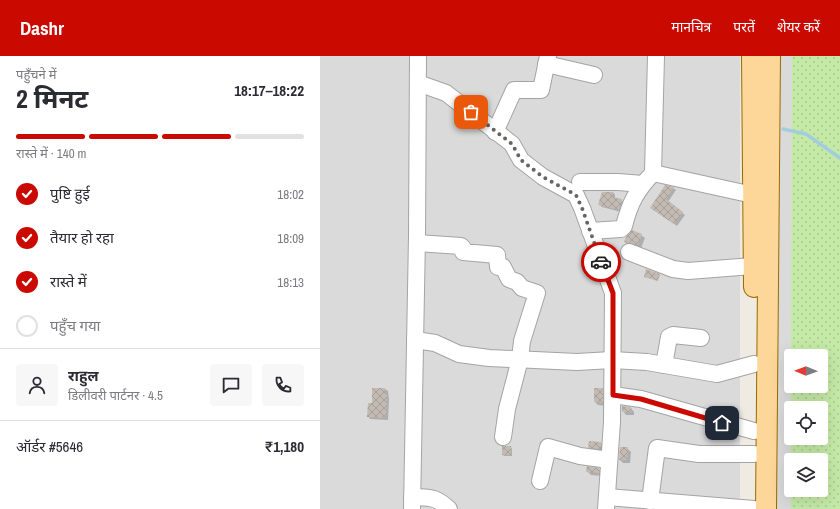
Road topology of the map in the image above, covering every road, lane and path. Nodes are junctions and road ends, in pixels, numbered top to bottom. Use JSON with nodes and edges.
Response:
{"nodes":[{"id":1,"x":418,"y":56,"type":"edge"},
{"id":2,"x":656,"y":56,"type":"edge"},
{"id":3,"x":752,"y":56,"type":"edge"},
{"id":4,"x":770,"y":56,"type":"edge"},
{"id":5,"x":547,"y":60,"type":"edge"},
{"id":6,"x":594,"y":75,"type":"dead end"},
{"id":7,"x":418,"y":84,"type":"junction"},
{"id":8,"x":495,"y":132,"type":"junction"},
{"id":9,"x":648,"y":178,"type":"junction"},
{"id":10,"x":580,"y":182,"type":"dead end"},
{"id":11,"x":753,"y":195,"type":"junction"},
{"id":12,"x":590,"y":231,"type":"junction"},
{"id":13,"x":417,"y":242,"type":"junction"},
{"id":14,"x":629,"y":252,"type":"dead end"},
{"id":15,"x":754,"y":266,"type":"junction"},
{"id":16,"x":701,"y":338,"type":"dead end"},
{"id":17,"x":415,"y":340,"type":"junction"},
{"id":18,"x":520,"y":359,"type":"junction"},
{"id":19,"x":612,"y":360,"type":"junction"},
{"id":20,"x":754,"y":364,"type":"junction"},
{"id":21,"x":664,"y":365,"type":"junction"},
{"id":22,"x":613,"y":395,"type":"junction"},
{"id":23,"x":754,"y":432,"type":"junction"},
{"id":24,"x":503,"y":437,"type":"dead end"},
{"id":25,"x":754,"y":454,"type":"junction"},
{"id":26,"x":609,"y":460,"type":"junction"},
{"id":27,"x":540,"y":481,"type":"dead end"},
{"id":28,"x":650,"y":501,"type":"junction"},
{"id":29,"x":412,"y":503,"type":"edge"},
{"id":30,"x":606,"y":503,"type":"edge"},
{"id":31,"x":449,"y":509,"type":"edge"},
{"id":32,"x":754,"y":509,"type":"edge"},
{"id":33,"x":766,"y":509,"type":"edge"}],
"edges":[{"from":1,"to":7,"type":"street"},
{"from":2,"to":9,"type":"street"},
{"from":3,"to":11,"type":"main road"},
{"from":4,"to":33,"type":"main road"},
{"from":5,"to":6,"type":"street"},
{"from":5,"to":8,"type":"street"},
{"from":7,"to":8,"type":"street"},
{"from":7,"to":13,"type":"street"},
{"from":8,"to":12,"type":"street"},
{"from":9,"to":10,"type":"street"},
{"from":9,"to":11,"type":"street"},
{"from":9,"to":12,"type":"street"},
{"from":11,"to":15,"type":"main road"},
{"from":12,"to":19,"type":"street"},
{"from":13,"to":17,"type":"street"},
{"from":13,"to":18,"type":"street"},
{"from":14,"to":15,"type":"street"},
{"from":15,"to":20,"type":"main road"},
{"from":16,"to":21,"type":"street"},
{"from":17,"to":18,"type":"street"},
{"from":17,"to":29,"type":"street"},
{"from":18,"to":19,"type":"street"},
{"from":18,"to":24,"type":"street"},
{"from":19,"to":21,"type":"street"},
{"from":19,"to":22,"type":"street"},
{"from":20,"to":21,"type":"street"},
{"from":20,"to":23,"type":"main road"},
{"from":22,"to":23,"type":"street"},
{"from":22,"to":26,"type":"street"},
{"from":23,"to":25,"type":"main road"},
{"from":25,"to":28,"type":"street"},
{"from":25,"to":32,"type":"main road"},
{"from":26,"to":27,"type":"street"},
{"from":26,"to":30,"type":"street"},
{"from":28,"to":30,"type":"street"},
{"from":28,"to":32,"type":"street"},
{"from":29,"to":31,"type":"street"}]}
